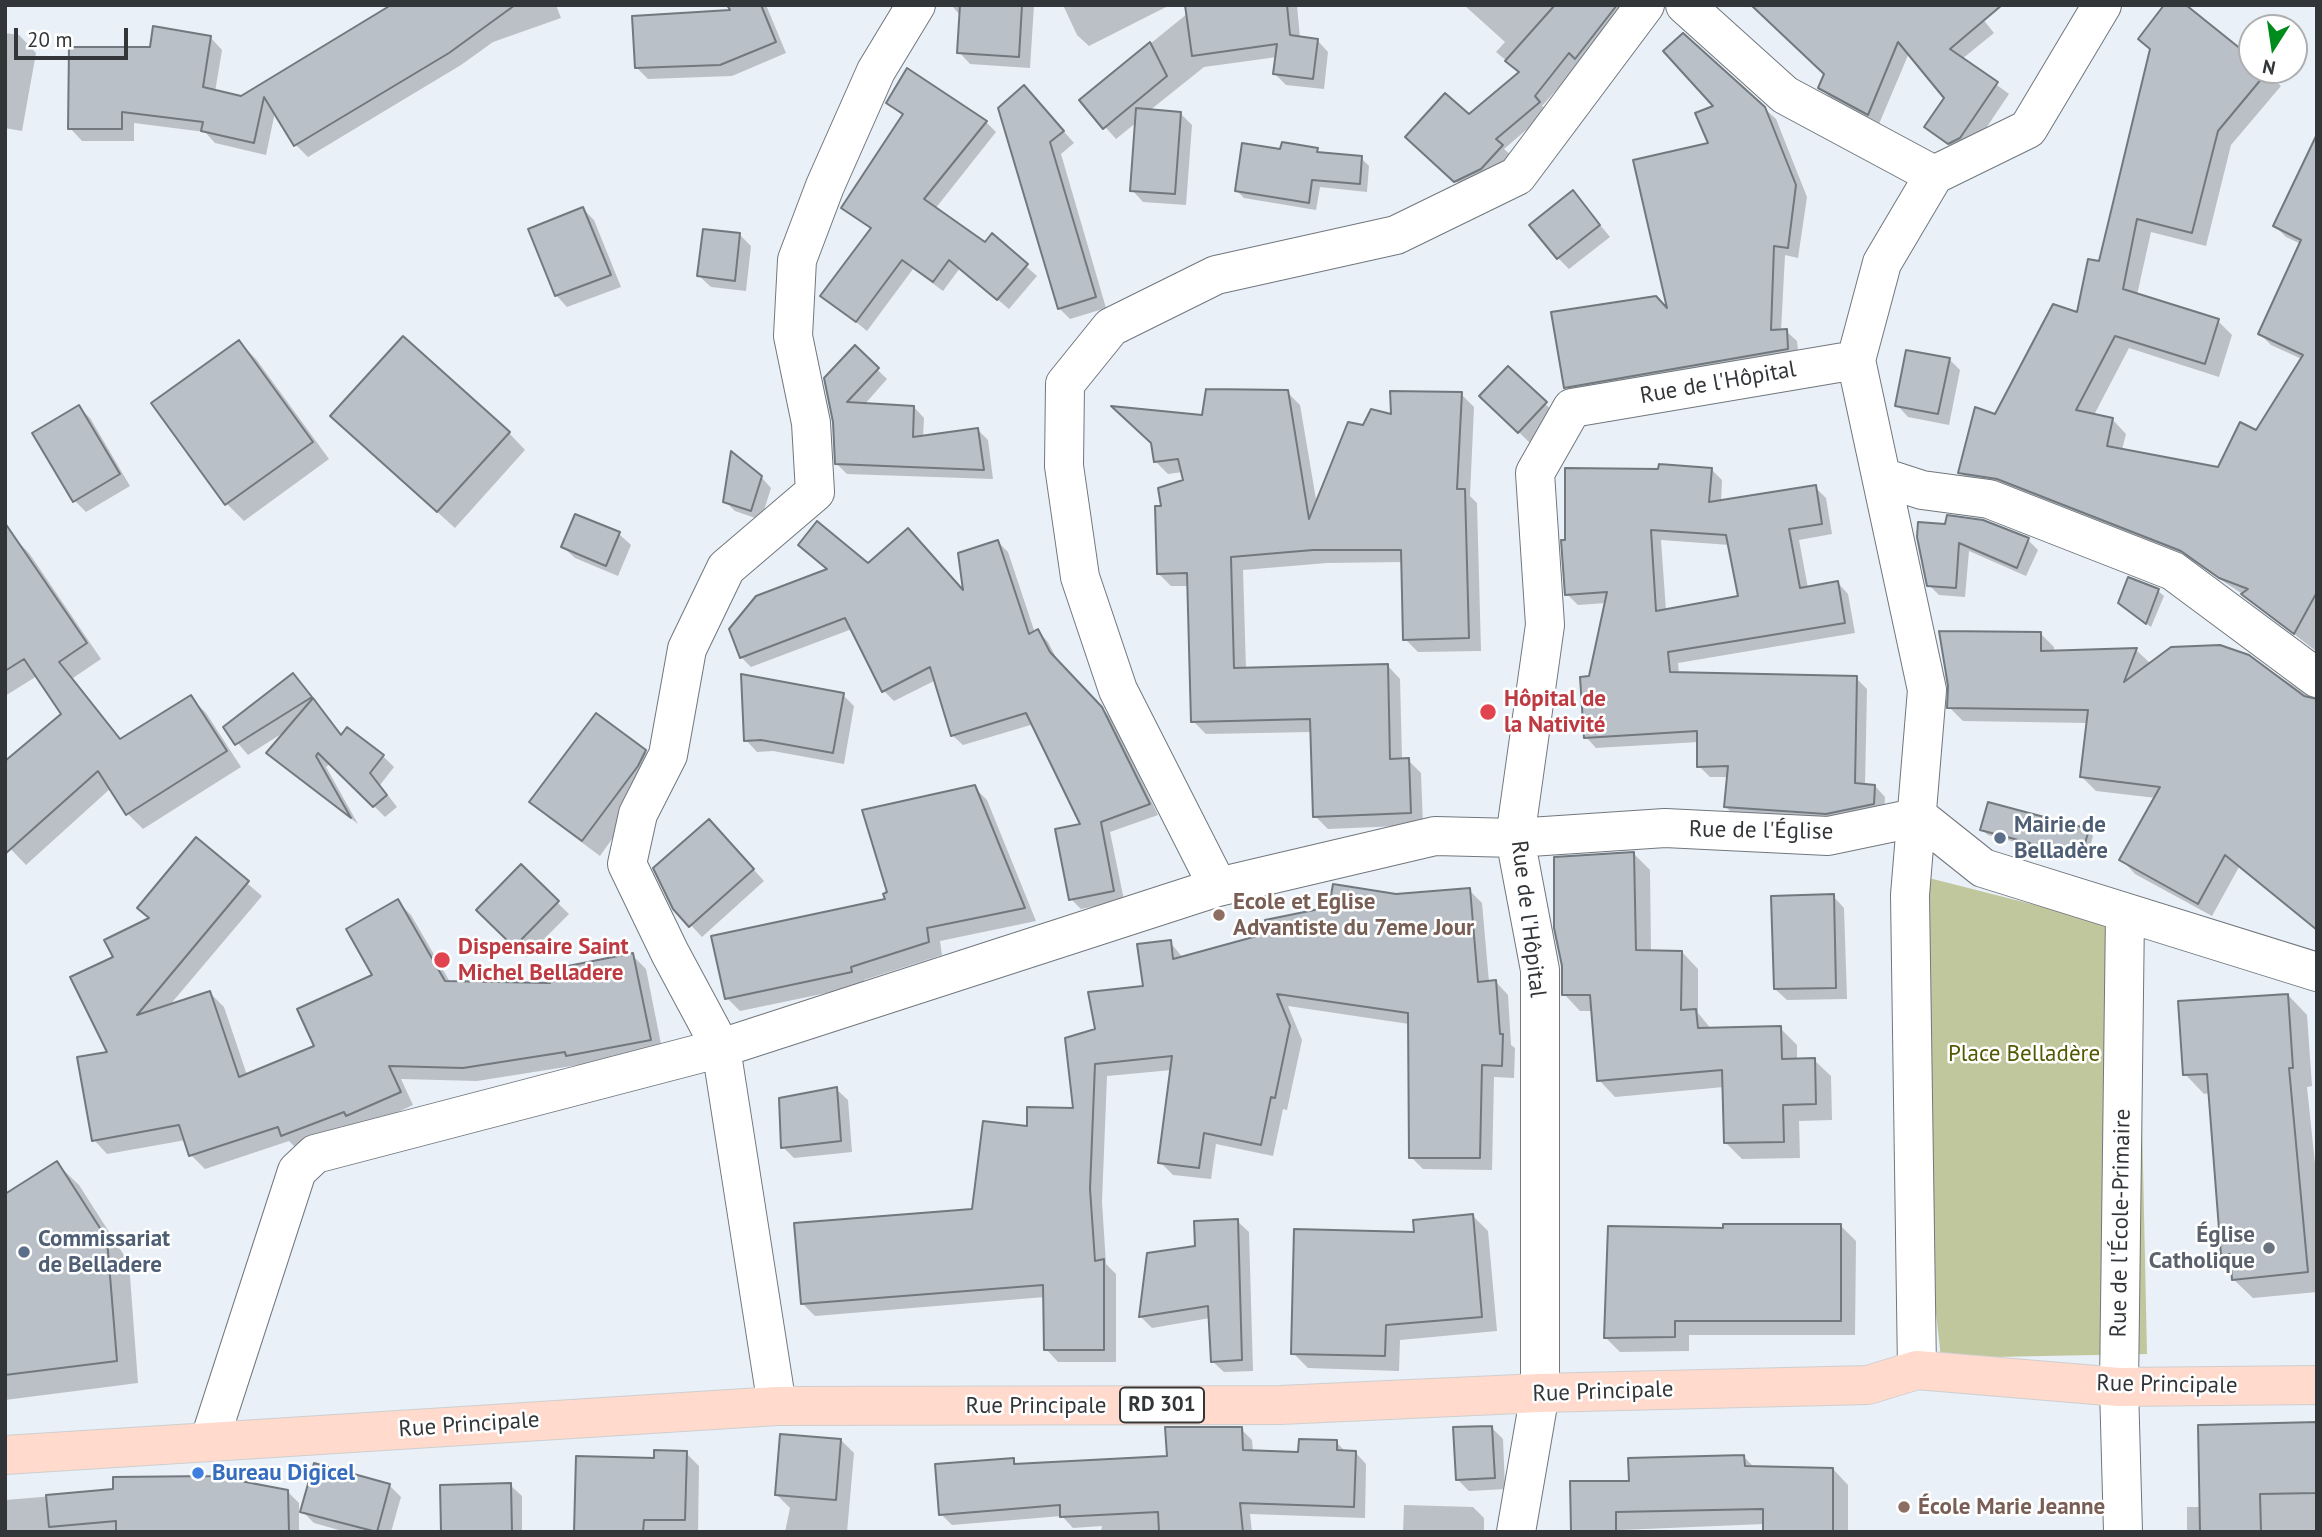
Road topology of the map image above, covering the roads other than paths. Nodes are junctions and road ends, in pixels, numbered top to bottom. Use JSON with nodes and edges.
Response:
{"nodes":[{"id":1,"x":916,"y":5,"type":"edge"},
{"id":2,"x":1645,"y":5,"type":"edge"},
{"id":3,"x":1685,"y":5,"type":"edge"},
{"id":4,"x":2102,"y":5,"type":"edge"},
{"id":5,"x":1934,"y":175,"type":"junction"},
{"id":6,"x":1856,"y":360,"type":"junction"},
{"id":7,"x":1882,"y":477,"type":"junction"},
{"id":8,"x":2317,"y":678,"type":"edge"},
{"id":9,"x":1919,"y":817,"type":"junction"},
{"id":10,"x":1516,"y":838,"type":"junction"},
{"id":11,"x":1218,"y":887,"type":"junction"},
{"id":12,"x":2125,"y":914,"type":"junction"},
{"id":13,"x":2317,"y":972,"type":"edge"},
{"id":14,"x":721,"y":1048,"type":"junction"},
{"id":15,"x":1917,"y":1370,"type":"junction"},
{"id":16,"x":2317,"y":1385,"type":"edge"},
{"id":17,"x":2119,"y":1387,"type":"junction"},
{"id":18,"x":1540,"y":1393,"type":"junction"},
{"id":19,"x":777,"y":1406,"type":"junction"},
{"id":20,"x":209,"y":1441,"type":"junction"},
{"id":21,"x":5,"y":1455,"type":"edge"},
{"id":22,"x":1516,"y":1532,"type":"edge"},
{"id":23,"x":2123,"y":1532,"type":"edge"}],
"edges":[{"from":1,"to":14,"type":"street"},
{"from":2,"to":11,"type":"street"},
{"from":3,"to":5,"type":"street"},
{"from":4,"to":5,"type":"street"},
{"from":5,"to":6,"type":"street"},
{"from":6,"to":7,"type":"street"},
{"from":6,"to":10,"type":"street","name":"Rue de l'Hôpital"},
{"from":7,"to":8,"type":"street"},
{"from":7,"to":9,"type":"street"},
{"from":9,"to":10,"type":"street","name":"Rue de l'Église"},
{"from":9,"to":12,"type":"street"},
{"from":9,"to":15,"type":"street"},
{"from":10,"to":11,"type":"street","name":"Rue de l'Église"},
{"from":10,"to":18,"type":"street","name":"Rue de l'Hôpital"},
{"from":11,"to":14,"type":"street","name":"Rue de l'Église"},
{"from":12,"to":13,"type":"street"},
{"from":12,"to":17,"type":"street","name":"Rue de l'École-Primaire"},
{"from":14,"to":19,"type":"street"},
{"from":14,"to":20,"type":"street","name":"Rue de l'Église"},
{"from":15,"to":17,"type":"main road","name":"Rue Principale","number":"RD 301"},
{"from":15,"to":18,"type":"main road","name":"Rue Principale","number":"RD 301"},
{"from":16,"to":17,"type":"main road","name":"Rue Principale","number":"RD 301"},
{"from":17,"to":23,"type":"street","name":"Rue de l'École-Primaire"},
{"from":18,"to":19,"type":"main road","name":"Rue Principale","number":"RD 301"},
{"from":18,"to":22,"type":"street","name":"Rue de l'Hôpital"},
{"from":19,"to":20,"type":"main road","name":"Rue Principale","number":"RD 301"},
{"from":20,"to":21,"type":"main road","name":"Rue Principale","number":"RD 301"}]}
